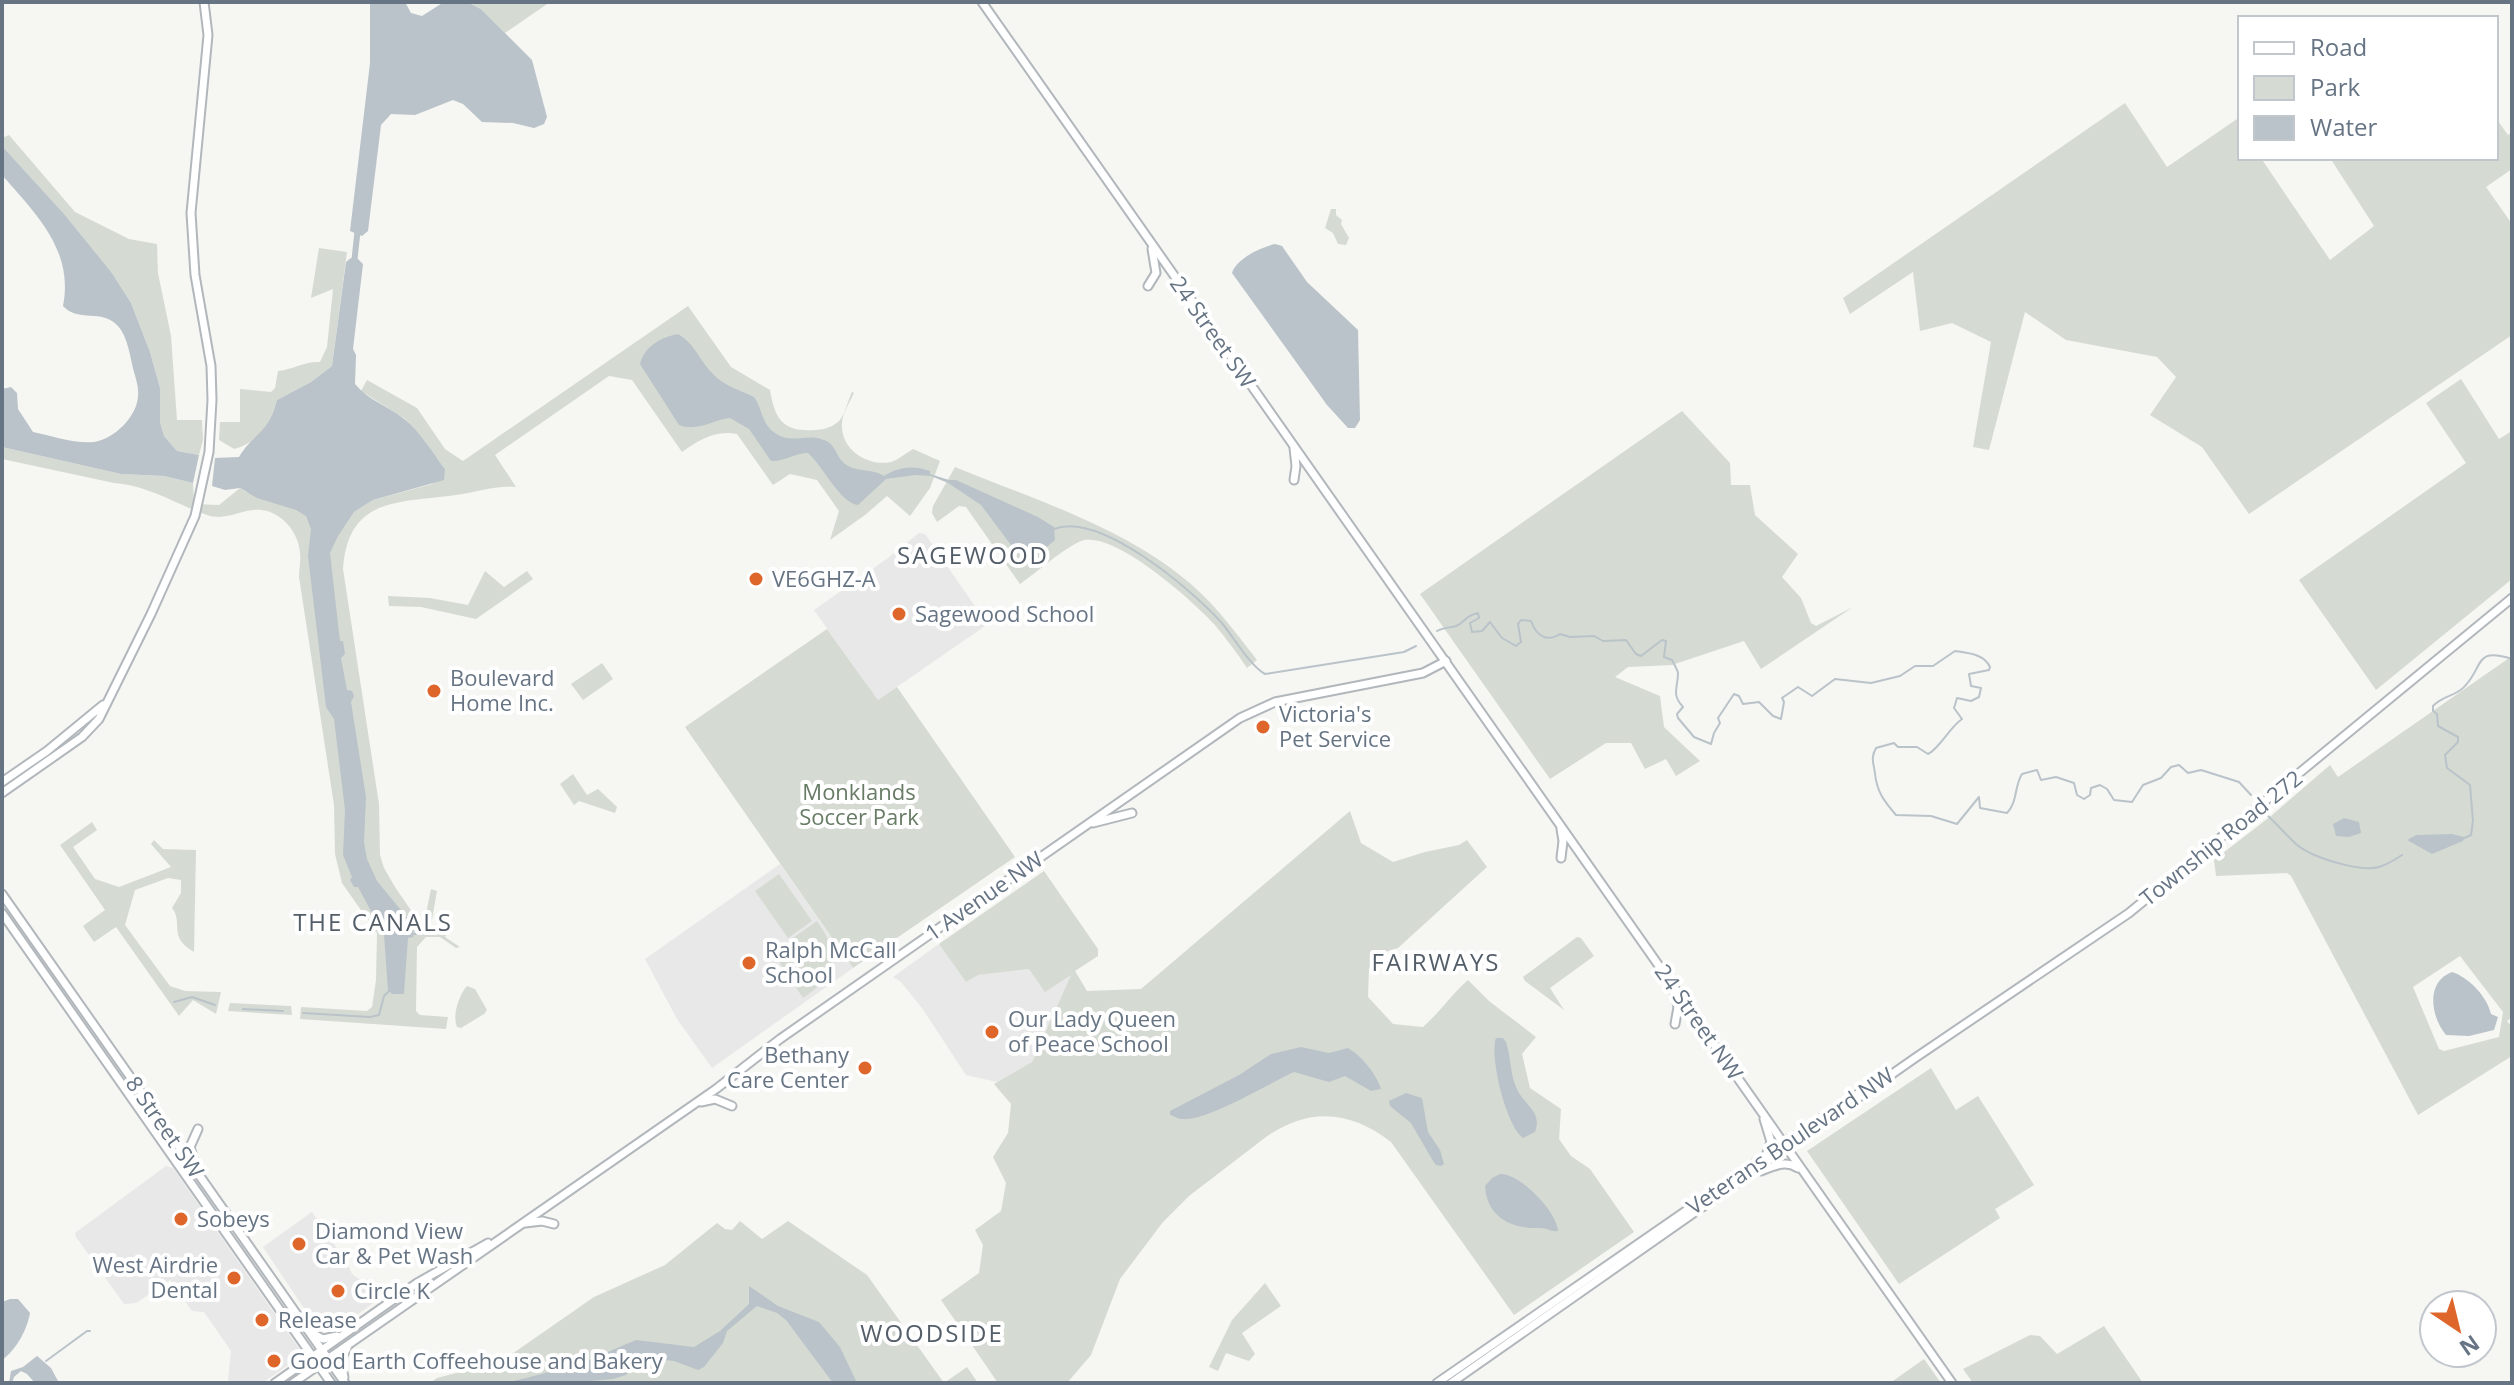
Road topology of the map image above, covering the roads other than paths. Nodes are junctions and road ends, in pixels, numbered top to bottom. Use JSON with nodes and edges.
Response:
{"nodes":[{"id":1,"x":204,"y":2,"type":"edge"},
{"id":2,"x":982,"y":2,"type":"edge"},
{"id":3,"x":1151,"y":243,"type":"junction"},
{"id":4,"x":1148,"y":286,"type":"dead end"},
{"id":5,"x":1293,"y":446,"type":"junction"},
{"id":6,"x":1294,"y":480,"type":"dead end"},
{"id":7,"x":2512,"y":598,"type":"edge"},
{"id":8,"x":1446,"y":661,"type":"junction"},
{"id":9,"x":105,"y":704,"type":"junction"},
{"id":10,"x":2,"y":782,"type":"edge"},
{"id":11,"x":2,"y":793,"type":"edge"},
{"id":12,"x":1132,"y":813,"type":"dead end"},
{"id":13,"x":1559,"y":823,"type":"junction"},
{"id":14,"x":1087,"y":824,"type":"junction"},
{"id":15,"x":1561,"y":858,"type":"dead end"},
{"id":16,"x":2,"y":894,"type":"edge"},
{"id":17,"x":2,"y":913,"type":"edge"},
{"id":18,"x":1672,"y":984,"type":"junction"},
{"id":19,"x":1675,"y":1024,"type":"dead end"},
{"id":20,"x":1915,"y":1058,"type":"joint"},
{"id":21,"x":695,"y":1104,"type":"junction"},
{"id":22,"x":732,"y":1106,"type":"dead end"},
{"id":23,"x":1760,"y":1109,"type":"junction"},
{"id":24,"x":198,"y":1129,"type":"dead end"},
{"id":25,"x":1786,"y":1146,"type":"junction"},
{"id":26,"x":1766,"y":1155,"type":"junction"},
{"id":27,"x":1803,"y":1171,"type":"junction"},
{"id":28,"x":198,"y":1173,"type":"junction"},
{"id":29,"x":1744,"y":1179,"type":"junction"},
{"id":30,"x":523,"y":1224,"type":"junction"},
{"id":31,"x":554,"y":1224,"type":"dead end"},
{"id":32,"x":515,"y":1229,"type":"junction"},
{"id":33,"x":299,"y":1319,"type":"junction"},
{"id":34,"x":347,"y":1333,"type":"junction"},
{"id":35,"x":354,"y":1341,"type":"junction"},
{"id":36,"x":322,"y":1350,"type":"junction"},
{"id":37,"x":312,"y":1357,"type":"junction"},
{"id":38,"x":328,"y":1359,"type":"junction"},
{"id":39,"x":318,"y":1365,"type":"junction"},
{"id":40,"x":275,"y":1383,"type":"edge"},
{"id":41,"x":293,"y":1383,"type":"edge"},
{"id":42,"x":331,"y":1383,"type":"edge"},
{"id":43,"x":345,"y":1383,"type":"edge"},
{"id":44,"x":1437,"y":1383,"type":"edge"},
{"id":45,"x":1451,"y":1383,"type":"edge"},
{"id":46,"x":1952,"y":1383,"type":"edge"}],
"edges":[{"from":1,"to":9,"type":"street"},
{"from":2,"to":3,"type":"street","name":"24 Street SW"},
{"from":3,"to":4,"type":"street"},
{"from":3,"to":5,"type":"street","name":"24 Street SW"},
{"from":5,"to":6,"type":"street"},
{"from":5,"to":8,"type":"street","name":"24 Street SW"},
{"from":7,"to":20,"type":"street","name":"Township Road 272"},
{"from":8,"to":13,"type":"street","name":"24 Street NW"},
{"from":8,"to":14,"type":"street","name":"1 Avenue NW"},
{"from":9,"to":10,"type":"street"},
{"from":9,"to":11,"type":"street"},
{"from":12,"to":14,"type":"street"},
{"from":13,"to":15,"type":"street"},
{"from":13,"to":18,"type":"street","name":"24 Street NW"},
{"from":14,"to":21,"type":"street","name":"1 Avenue NW"},
{"from":16,"to":28,"type":"street","name":"8 Street SW"},
{"from":17,"to":37,"type":"street","name":"8 Street SW"},
{"from":18,"to":19,"type":"street"},
{"from":18,"to":23,"type":"street","name":"24 Street NW"},
{"from":20,"to":25,"type":"street","name":"Veterans Boulevard NW"},
{"from":21,"to":22,"type":"street"},
{"from":21,"to":30,"type":"street","name":"1 Avenue NW"},
{"from":23,"to":25,"type":"street","name":"24 Street NW"},
{"from":23,"to":26,"type":"street"},
{"from":24,"to":28,"type":"street"},
{"from":25,"to":26,"type":"street","name":"Veterans Boulevard NW"},
{"from":25,"to":27,"type":"street","name":"24 Street NW"},
{"from":25,"to":29,"type":"street","name":"Veterans Boulevard NW"},
{"from":26,"to":44,"type":"street","name":"Veterans Boulevard NW"},
{"from":27,"to":29,"type":"street"},
{"from":27,"to":46,"type":"street","name":"24 Street NW"},
{"from":28,"to":33,"type":"street","name":"8 Street SW"},
{"from":29,"to":45,"type":"street","name":"Veterans Boulevard NW"},
{"from":30,"to":31,"type":"street"},
{"from":30,"to":32,"type":"street","name":"1 Avenue NW"},
{"from":32,"to":34,"type":"street","name":"1 Avenue NW"},
{"from":32,"to":35,"type":"street","name":"1 Avenue NW"},
{"from":33,"to":34,"type":"street"},
{"from":33,"to":36,"type":"street","name":"8 Street SW"},
{"from":34,"to":36,"type":"street","name":"1 Avenue NW"},
{"from":35,"to":38,"type":"street","name":"1 Avenue NW"},
{"from":35,"to":43,"type":"street"},
{"from":36,"to":37,"type":"street","name":"1 Avenue NW"},
{"from":36,"to":38,"type":"street","name":"8 Street SW"},
{"from":37,"to":39,"type":"street","name":"8 Street SW"},
{"from":37,"to":40,"type":"street","name":"1 Avenue NW"},
{"from":38,"to":39,"type":"street","name":"1 Avenue NW"},
{"from":38,"to":43,"type":"street","name":"8 Street SW"},
{"from":39,"to":41,"type":"street","name":"1 Avenue NW"},
{"from":39,"to":42,"type":"street","name":"8 Street SW"}]}
